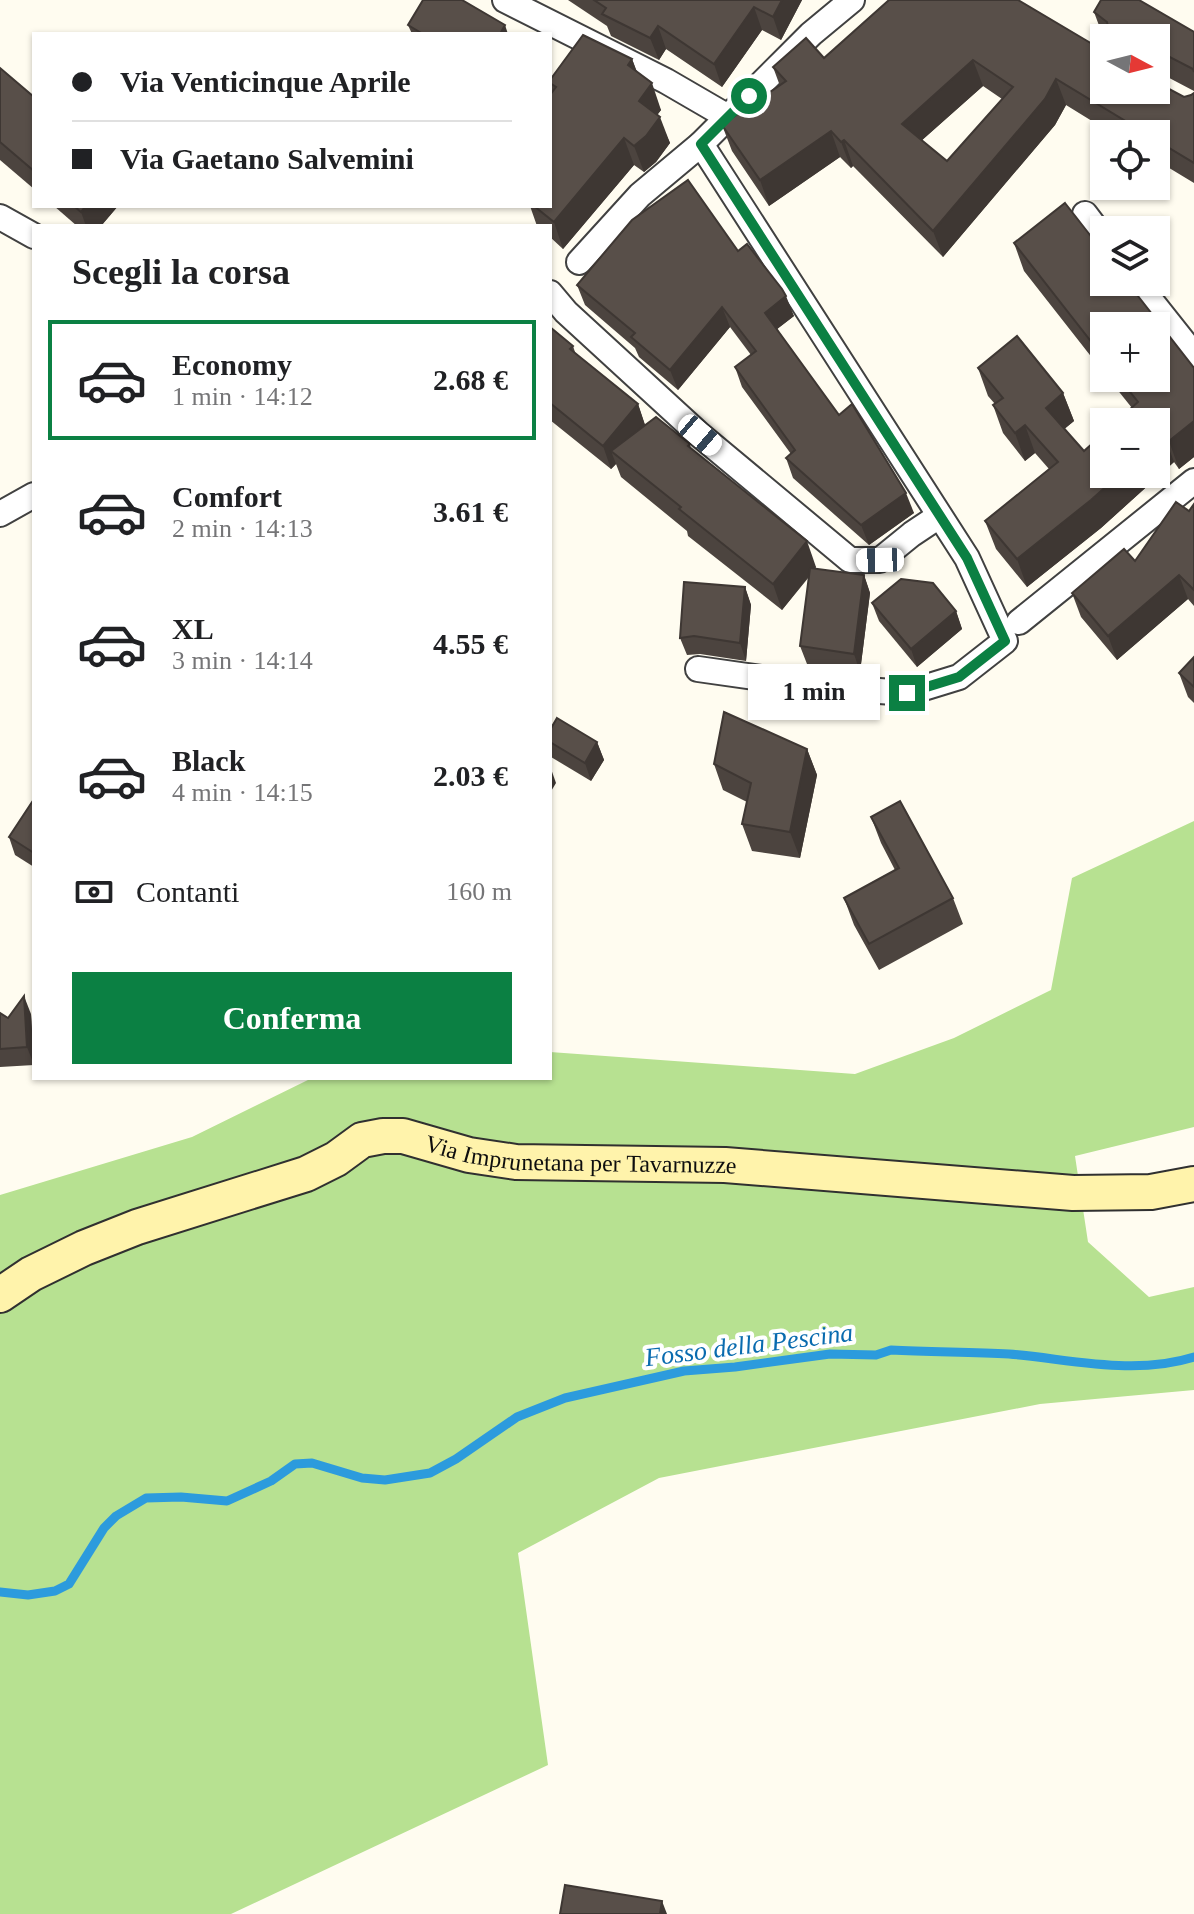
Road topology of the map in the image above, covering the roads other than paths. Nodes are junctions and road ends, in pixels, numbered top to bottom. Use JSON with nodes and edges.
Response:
{"nodes":[{"id":1,"x":505,"y":0,"type":"edge"},
{"id":2,"x":852,"y":0,"type":"edge"},
{"id":3,"x":728,"y":117,"type":"junction"},
{"id":4,"x":701,"y":144,"type":"junction"},
{"id":5,"x":1085,"y":214,"type":"dead end"},
{"id":6,"x":0,"y":217,"type":"edge"},
{"id":7,"x":1090,"y":221,"type":"edge"},
{"id":8,"x":32,"y":235,"type":"edge"},
{"id":9,"x":579,"y":262,"type":"dead end"},
{"id":10,"x":552,"y":295,"type":"edge"},
{"id":11,"x":1147,"y":296,"type":"edge"},
{"id":12,"x":1194,"y":355,"type":"edge"},
{"id":13,"x":1194,"y":481,"type":"edge"},
{"id":14,"x":32,"y":496,"type":"edge"},
{"id":15,"x":0,"y":514,"type":"edge"},
{"id":16,"x":939,"y":516,"type":"junction"},
{"id":17,"x":1019,"y":622,"type":"dead end"},
{"id":18,"x":698,"y":669,"type":"dead end"},
{"id":19,"x":1194,"y":1184,"type":"edge"},
{"id":20,"x":0,"y":1295,"type":"edge"}],
"edges":[{"from":1,"to":3,"type":"street"},
{"from":2,"to":3,"type":"street"},
{"from":3,"to":4,"type":"street"},
{"from":4,"to":9,"type":"street"},
{"from":4,"to":16,"type":"street"},
{"from":5,"to":7,"type":"street"},
{"from":6,"to":8,"type":"street"},
{"from":10,"to":16,"type":"street"},
{"from":11,"to":12,"type":"street"},
{"from":13,"to":17,"type":"street"},
{"from":14,"to":15,"type":"street"},
{"from":16,"to":18,"type":"street"},
{"from":19,"to":20,"type":"main road","name":"Via Imprunetana per Tavarnuzze"}]}
